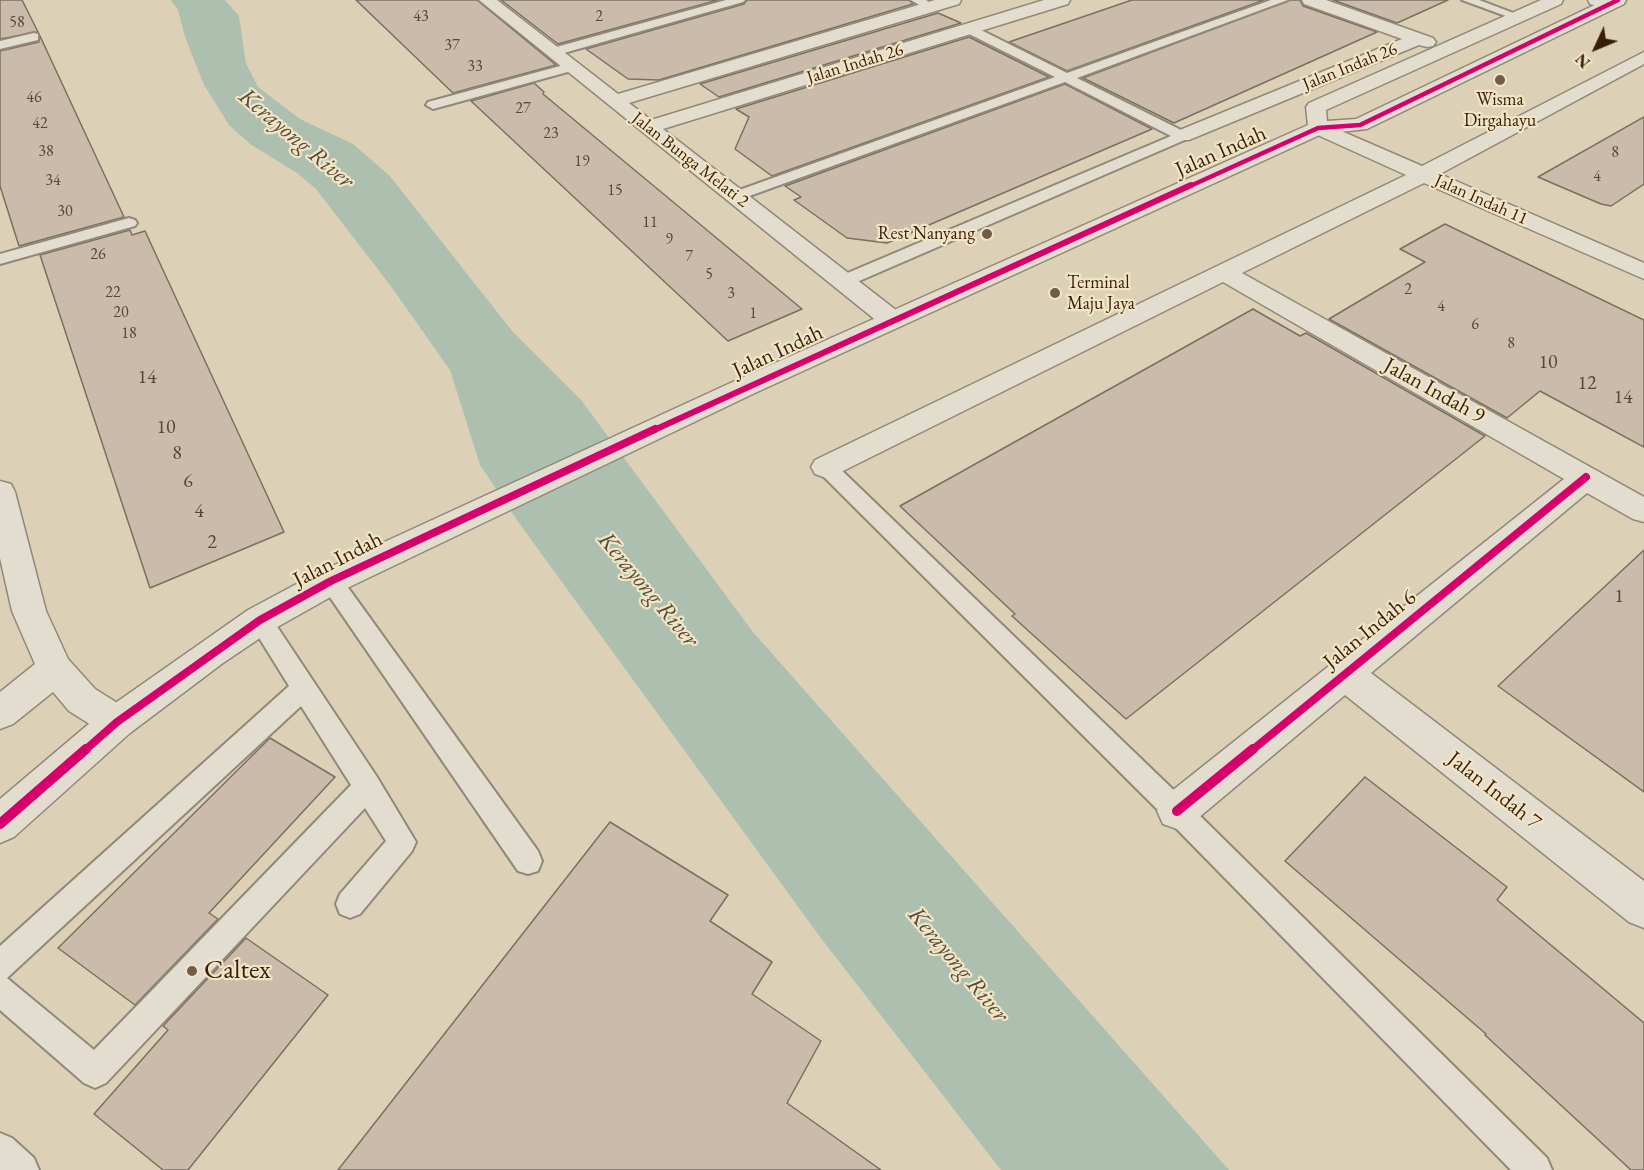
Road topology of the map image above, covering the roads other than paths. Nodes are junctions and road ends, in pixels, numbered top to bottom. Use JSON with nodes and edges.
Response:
{"nodes":[{"id":1,"x":739,"y":0,"type":"edge"},
{"id":2,"x":953,"y":0,"type":"edge"},
{"id":3,"x":1062,"y":0,"type":"edge"},
{"id":4,"x":1282,"y":0,"type":"edge"},
{"id":5,"x":1310,"y":0,"type":"edge"},
{"id":6,"x":1468,"y":0,"type":"edge"},
{"id":7,"x":1555,"y":0,"type":"edge"},
{"id":8,"x":1607,"y":1,"type":"edge"},
{"id":9,"x":499,"y":3,"type":"edge"},
{"id":10,"x":924,"y":3,"type":"edge"},
{"id":11,"x":1518,"y":17,"type":"junction"},
{"id":12,"x":969,"y":29,"type":"junction"},
{"id":13,"x":34,"y":37,"type":"dead end"},
{"id":14,"x":1418,"y":39,"type":"junction"},
{"id":15,"x":0,"y":45,"type":"edge"},
{"id":16,"x":1449,"y":49,"type":"junction"},
{"id":17,"x":553,"y":52,"type":"junction"},
{"id":18,"x":1641,"y":61,"type":"edge"},
{"id":19,"x":572,"y":67,"type":"junction"},
{"id":20,"x":1066,"y":77,"type":"junction"},
{"id":21,"x":614,"y":101,"type":"junction"},
{"id":22,"x":434,"y":105,"type":"dead end"},
{"id":23,"x":648,"y":127,"type":"junction"},
{"id":24,"x":1318,"y":128,"type":"junction"},
{"id":25,"x":1182,"y":136,"type":"junction"},
{"id":26,"x":1424,"y":174,"type":"junction"},
{"id":27,"x":736,"y":196,"type":"junction"},
{"id":28,"x":129,"y":223,"type":"dead end"},
{"id":29,"x":0,"y":260,"type":"edge"},
{"id":30,"x":1223,"y":272,"type":"junction"},
{"id":31,"x":1644,"y":272,"type":"edge"},
{"id":32,"x":844,"y":281,"type":"junction"},
{"id":33,"x":892,"y":320,"type":"junction"},
{"id":34,"x":826,"y":467,"type":"joint"},
{"id":35,"x":1586,"y":477,"type":"junction"},
{"id":36,"x":1,"y":497,"type":"edge"},
{"id":37,"x":1644,"y":511,"type":"edge"},
{"id":38,"x":331,"y":581,"type":"junction"},
{"id":39,"x":260,"y":620,"type":"junction"},
{"id":40,"x":54,"y":669,"type":"junction"},
{"id":41,"x":1345,"y":674,"type":"junction"},
{"id":42,"x":304,"y":688,"type":"junction"},
{"id":43,"x":0,"y":712,"type":"edge"},
{"id":44,"x":117,"y":722,"type":"junction"},
{"id":45,"x":368,"y":786,"type":"junction"},
{"id":46,"x":1178,"y":811,"type":"junction"},
{"id":47,"x":0,"y":824,"type":"edge"},
{"id":48,"x":528,"y":861,"type":"dead end"},
{"id":49,"x":350,"y":904,"type":"dead end"},
{"id":50,"x":1644,"y":907,"type":"edge"},
{"id":51,"x":0,"y":966,"type":"edge"},
{"id":52,"x":0,"y":990,"type":"edge"},
{"id":53,"x":0,"y":1150,"type":"edge"},
{"id":54,"x":22,"y":1170,"type":"edge"},
{"id":55,"x":1535,"y":1170,"type":"edge"}],
"edges":[{"from":1,"to":17,"type":"lane"},
{"from":2,"to":10,"type":"street","name":"Jalan Indah 26"},
{"from":3,"to":12,"type":"street","name":"Jalan Indah 26"},
{"from":4,"to":20,"type":"lane"},
{"from":5,"to":14,"type":"street"},
{"from":6,"to":11,"type":"lane"},
{"from":7,"to":11,"type":"street"},
{"from":8,"to":24,"type":"street","name":"Jalan Indah"},
{"from":9,"to":17,"type":"street","name":"Jalan Bunga Melati 2"},
{"from":10,"to":21,"type":"street","name":"Jalan Indah 26"},
{"from":11,"to":16,"type":"street"},
{"from":12,"to":20,"type":"lane"},
{"from":12,"to":23,"type":"street","name":"Jalan Indah 26"},
{"from":13,"to":15,"type":"lane"},
{"from":14,"to":16,"type":"street"},
{"from":14,"to":25,"type":"street","name":"Jalan Indah 26"},
{"from":16,"to":24,"type":"street"},
{"from":17,"to":19,"type":"street","name":"Jalan Bunga Melati 2"},
{"from":18,"to":26,"type":"street"},
{"from":19,"to":21,"type":"street","name":"Jalan Bunga Melati 2"},
{"from":19,"to":22,"type":"lane"},
{"from":20,"to":25,"type":"lane"},
{"from":20,"to":27,"type":"lane"},
{"from":21,"to":23,"type":"street","name":"Jalan Bunga Melati 2"},
{"from":23,"to":27,"type":"street","name":"Jalan Bunga Melati 2"},
{"from":24,"to":26,"type":"street","name":"Jalan Indah 11"},
{"from":24,"to":33,"type":"street","name":"Jalan Indah"},
{"from":25,"to":32,"type":"lane"},
{"from":26,"to":30,"type":"street"},
{"from":26,"to":31,"type":"street","name":"Jalan Indah 11"},
{"from":27,"to":32,"type":"street","name":"Jalan Bunga Melati 2"},
{"from":28,"to":29,"type":"lane"},
{"from":30,"to":34,"type":"street"},
{"from":30,"to":35,"type":"street","name":"Jalan Indah 9"},
{"from":32,"to":33,"type":"street","name":"Jalan Bunga Melati 2"},
{"from":33,"to":38,"type":"street","name":"Jalan Indah"},
{"from":34,"to":46,"type":"lane"},
{"from":35,"to":37,"type":"street","name":"Jalan Indah 9"},
{"from":35,"to":41,"type":"street","name":"Jalan Indah 6"},
{"from":36,"to":40,"type":"street"},
{"from":38,"to":39,"type":"street","name":"Jalan Indah"},
{"from":38,"to":48,"type":"lane"},
{"from":39,"to":42,"type":"lane"},
{"from":39,"to":44,"type":"street","name":"Jalan Indah"},
{"from":40,"to":43,"type":"street"},
{"from":40,"to":44,"type":"street"},
{"from":41,"to":46,"type":"street","name":"Jalan Indah 6"},
{"from":41,"to":50,"type":"street","name":"Jalan Indah 7"},
{"from":42,"to":45,"type":"lane"},
{"from":42,"to":51,"type":"lane"},
{"from":44,"to":47,"type":"street","name":"Jalan Indah"},
{"from":45,"to":49,"type":"lane"},
{"from":45,"to":52,"type":"lane"},
{"from":46,"to":55,"type":"lane"},
{"from":53,"to":54,"type":"lane"}]}
